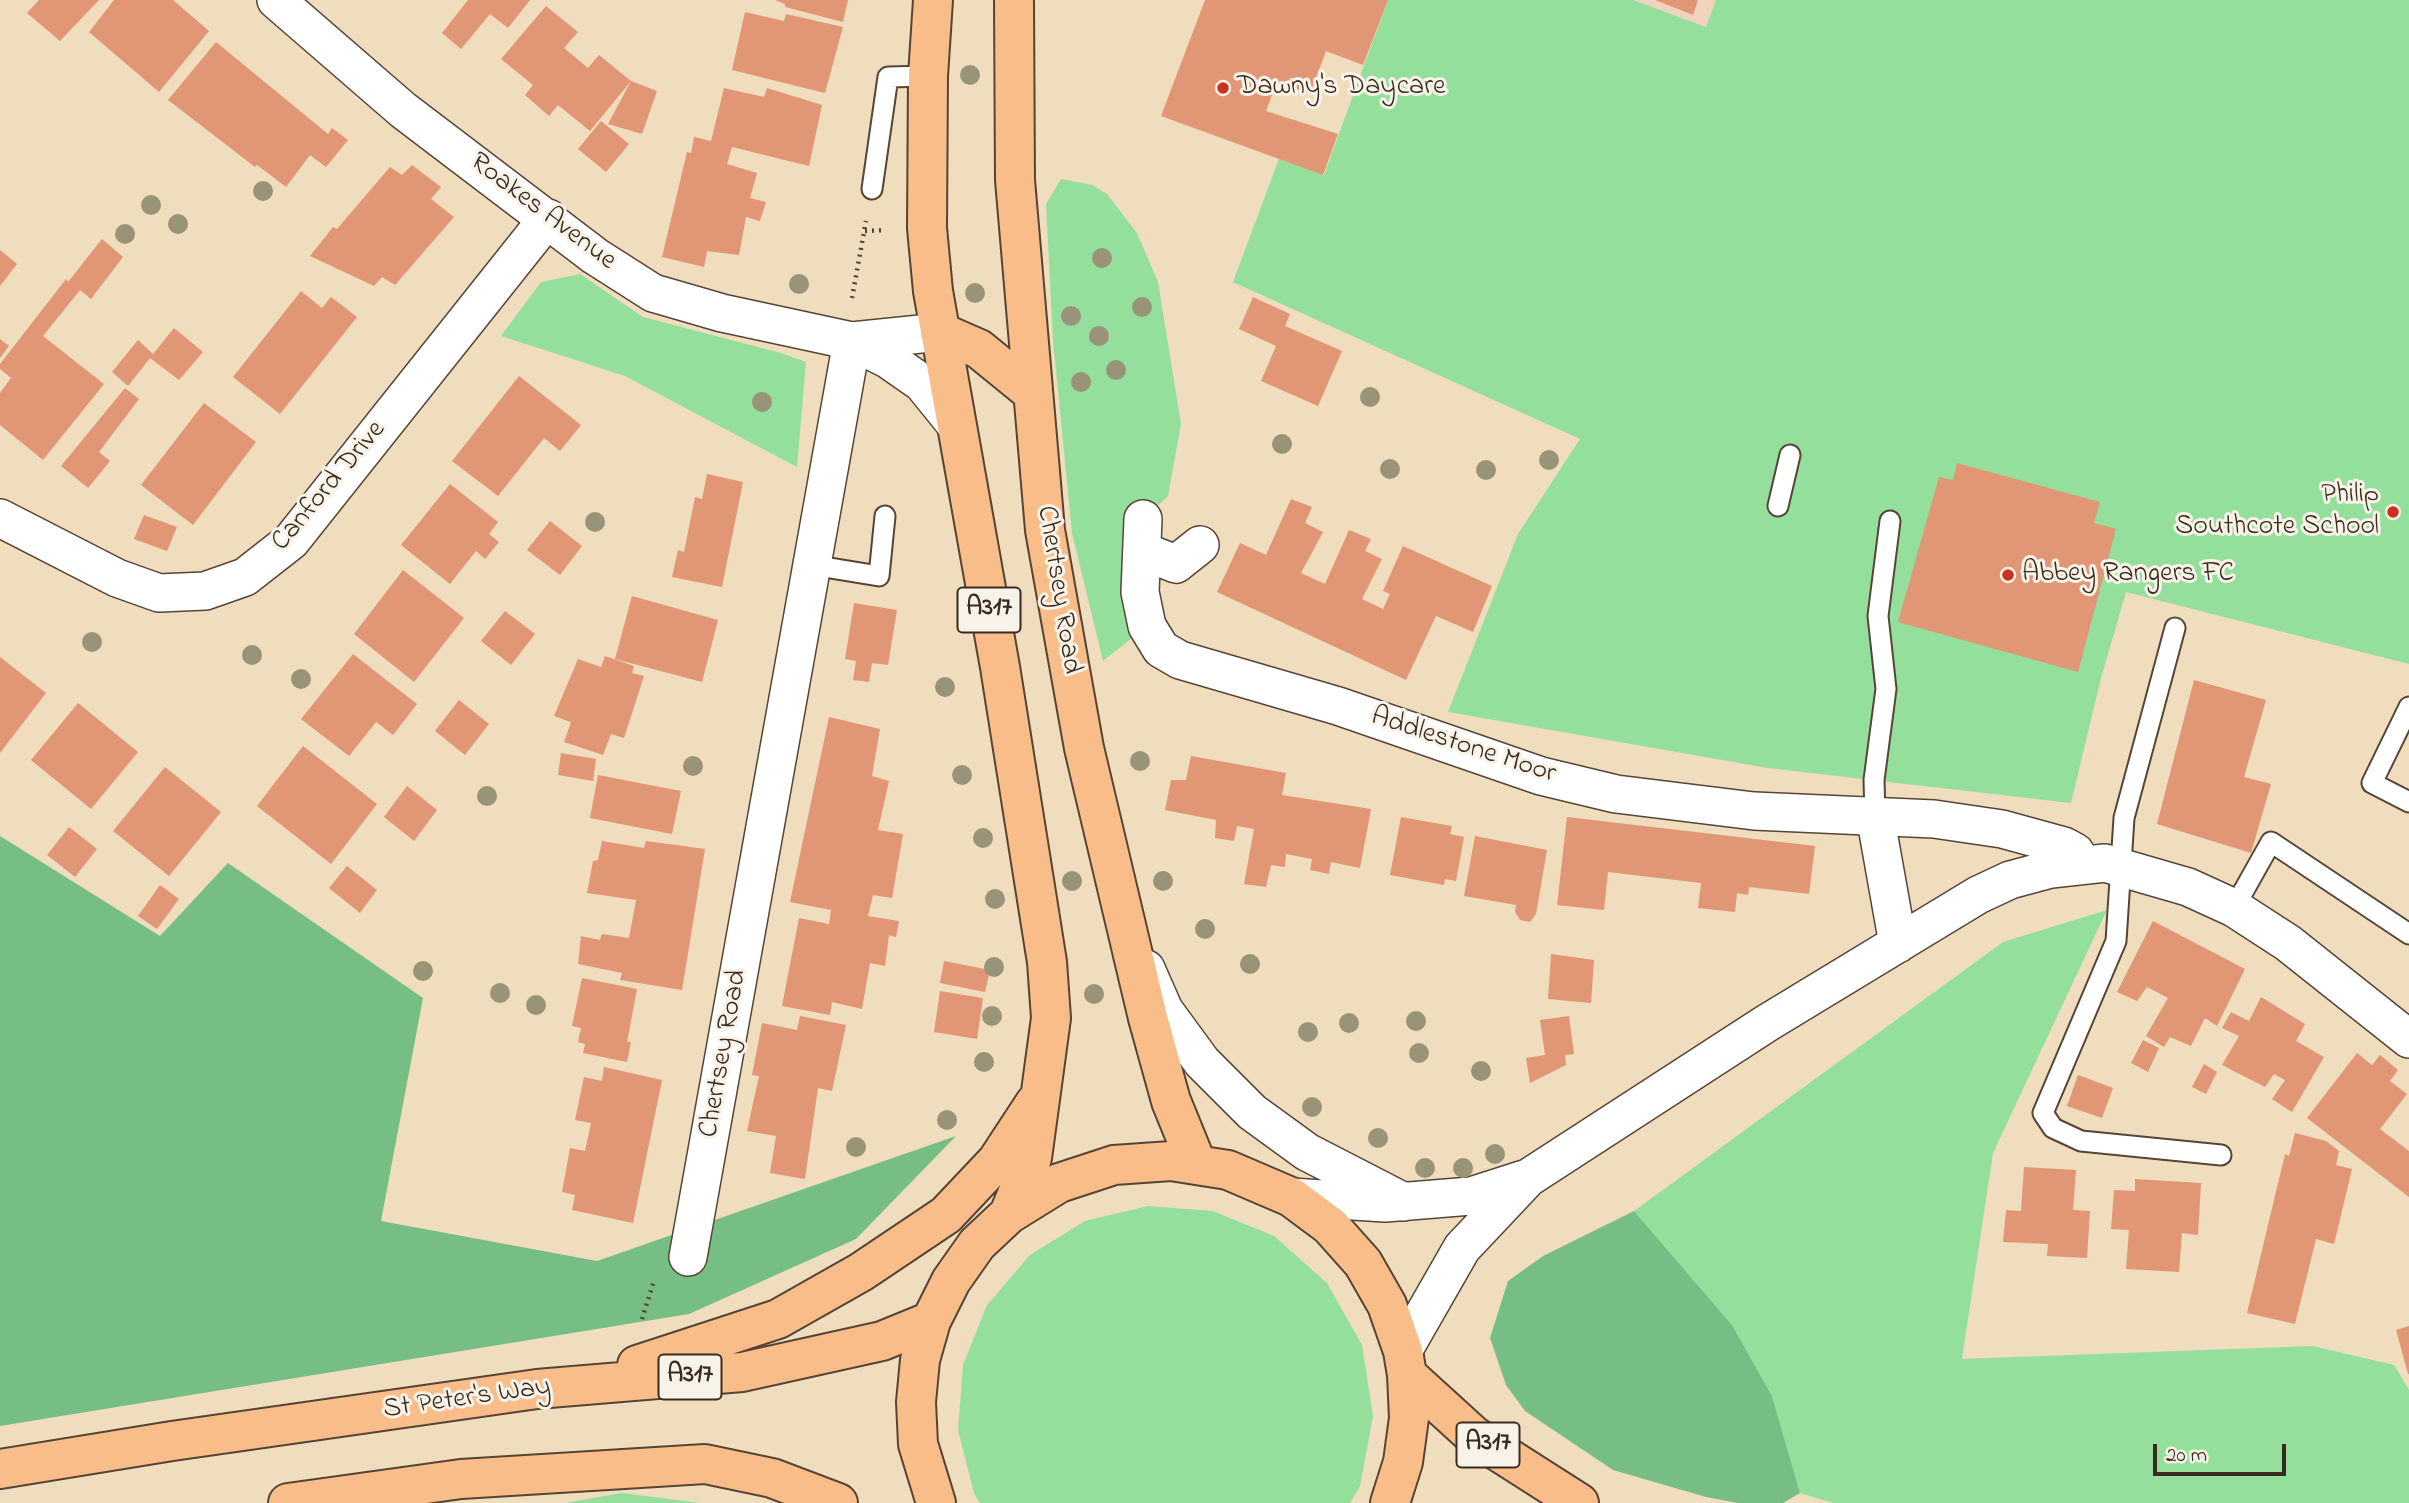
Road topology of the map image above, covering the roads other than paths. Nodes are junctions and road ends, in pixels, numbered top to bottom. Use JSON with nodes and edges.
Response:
{"nodes":[{"id":1,"x":276,"y":0,"type":"edge"},
{"id":2,"x":933,"y":0,"type":"edge"},
{"id":3,"x":1014,"y":0,"type":"edge"},
{"id":4,"x":928,"y":76,"type":"junction"},
{"id":5,"x":872,"y":189,"type":"dead end"},
{"id":6,"x":548,"y":218,"type":"junction"},
{"id":7,"x":940,"y":332,"type":"junction"},
{"id":8,"x":852,"y":341,"type":"junction"},
{"id":9,"x":1033,"y":393,"type":"junction"},
{"id":10,"x":956,"y":425,"type":"junction"},
{"id":11,"x":1790,"y":455,"type":"dead end"},
{"id":12,"x":1778,"y":506,"type":"dead end"},
{"id":13,"x":885,"y":516,"type":"dead end"},
{"id":14,"x":0,"y":518,"type":"edge"},
{"id":15,"x":1890,"y":521,"type":"dead end"},
{"id":16,"x":1200,"y":545,"type":"dead end"},
{"id":17,"x":812,"y":565,"type":"junction"},
{"id":18,"x":2175,"y":628,"type":"dead end"},
{"id":19,"x":2409,"y":707,"type":"edge"},
{"id":20,"x":2409,"y":802,"type":"edge"},
{"id":21,"x":1875,"y":815,"type":"junction"},
{"id":22,"x":2083,"y":865,"type":"junction"},
{"id":23,"x":2121,"y":867,"type":"junction"},
{"id":24,"x":2234,"y":908,"type":"junction"},
{"id":25,"x":1129,"y":929,"type":"junction"},
{"id":26,"x":2409,"y":934,"type":"edge"},
{"id":27,"x":1898,"y":944,"type":"junction"},
{"id":28,"x":2409,"y":1040,"type":"edge"},
{"id":29,"x":1044,"y":1090,"type":"junction"},
{"id":30,"x":2221,"y":1156,"type":"dead end"},
{"id":31,"x":1197,"y":1165,"type":"junction"},
{"id":32,"x":1528,"y":1178,"type":"junction"},
{"id":33,"x":1291,"y":1197,"type":"junction"},
{"id":34,"x":1404,"y":1202,"type":"junction"},
{"id":35,"x":1009,"y":1214,"type":"junction"},
{"id":36,"x":688,"y":1257,"type":"dead end"},
{"id":37,"x":931,"y":1321,"type":"junction"},
{"id":38,"x":1405,"y":1363,"type":"junction"},
{"id":39,"x":537,"y":1388,"type":"junction"},
{"id":40,"x":0,"y":1469,"type":"edge"},
{"id":41,"x":829,"y":1500,"type":"edge"},
{"id":42,"x":288,"y":1503,"type":"edge"},
{"id":43,"x":936,"y":1503,"type":"edge"},
{"id":44,"x":1390,"y":1503,"type":"edge"},
{"id":45,"x":1579,"y":1503,"type":"edge"}],
"edges":[{"from":1,"to":6,"type":"street","name":"Roakes Avenue"},
{"from":2,"to":4,"type":"main road","number":"A317"},
{"from":3,"to":9,"type":"main road","name":"Chertsey Road","number":"A317"},
{"from":4,"to":5,"type":"lane"},
{"from":4,"to":7,"type":"main road","number":"A317"},
{"from":6,"to":8,"type":"street","name":"Roakes Avenue"},
{"from":6,"to":14,"type":"street","name":"Canford Drive"},
{"from":7,"to":8,"type":"street","name":"Roakes Avenue"},
{"from":7,"to":9,"type":"main road"},
{"from":7,"to":10,"type":"main road","number":"A317"},
{"from":8,"to":10,"type":"street","name":"Roakes Avenue"},
{"from":8,"to":17,"type":"street","name":"Chertsey Road"},
{"from":9,"to":25,"type":"main road","name":"Chertsey Road","number":"A317"},
{"from":10,"to":29,"type":"main road","number":"A317"},
{"from":11,"to":12,"type":"lane"},
{"from":13,"to":17,"type":"lane"},
{"from":15,"to":21,"type":"lane"},
{"from":16,"to":21,"type":"street","name":"Addlestone Moor"},
{"from":17,"to":36,"type":"street","name":"Chertsey Road"},
{"from":18,"to":23,"type":"lane"},
{"from":19,"to":20,"type":"lane"},
{"from":21,"to":22,"type":"street","name":"Addlestone Moor"},
{"from":21,"to":27,"type":"street"},
{"from":22,"to":23,"type":"street"},
{"from":22,"to":27,"type":"street"},
{"from":23,"to":24,"type":"street"},
{"from":23,"to":30,"type":"lane"},
{"from":24,"to":26,"type":"lane"},
{"from":24,"to":28,"type":"street"},
{"from":25,"to":31,"type":"main road","name":"Chertsey Road","number":"A317"},
{"from":25,"to":34,"type":"street"},
{"from":27,"to":32,"type":"street"},
{"from":29,"to":35,"type":"main road","number":"A317"},
{"from":29,"to":39,"type":"main road"},
{"from":31,"to":33,"type":"main road"},
{"from":31,"to":35,"type":"main road"},
{"from":32,"to":34,"type":"street"},
{"from":32,"to":38,"type":"street"},
{"from":33,"to":34,"type":"street"},
{"from":33,"to":38,"type":"main road"},
{"from":35,"to":37,"type":"main road"},
{"from":37,"to":39,"type":"main road","name":"St Peter's Way","number":"A317"},
{"from":37,"to":43,"type":"main road"},
{"from":38,"to":44,"type":"main road"},
{"from":38,"to":45,"type":"main road","number":"A317"},
{"from":39,"to":40,"type":"main road","name":"St Peter's Way","number":"A317"},
{"from":41,"to":42,"type":"main road"}]}
